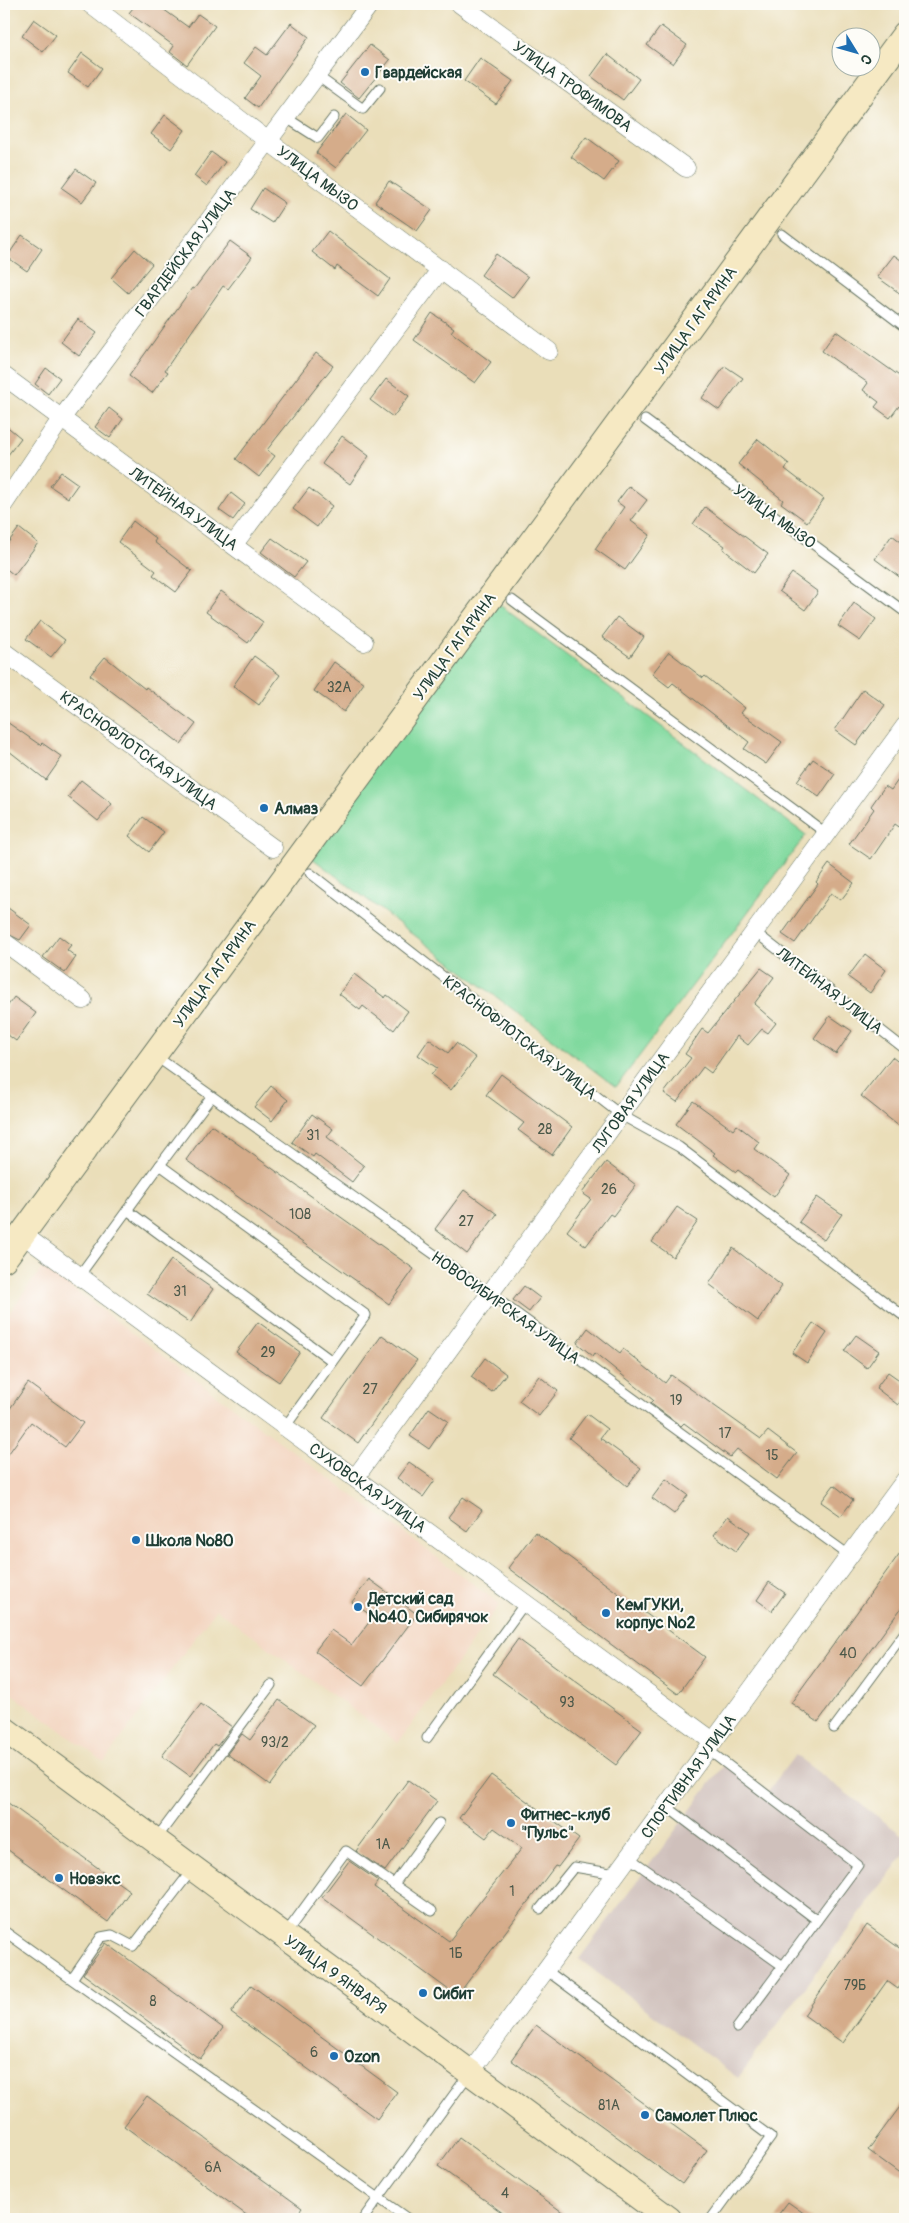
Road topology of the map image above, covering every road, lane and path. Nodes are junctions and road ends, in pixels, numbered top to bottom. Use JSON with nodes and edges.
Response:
{"nodes":[{"id":1,"x":90,"y":4,"type":"edge"},
{"id":2,"x":370,"y":4,"type":"edge"},
{"id":3,"x":460,"y":4,"type":"edge"},
{"id":4,"x":905,"y":34,"type":"edge"},
{"id":5,"x":316,"y":75,"type":"junction"},
{"id":6,"x":380,"y":88,"type":"dead end"},
{"id":7,"x":285,"y":117,"type":"junction"},
{"id":8,"x":334,"y":117,"type":"dead end"},
{"id":9,"x":268,"y":141,"type":"junction"},
{"id":10,"x":686,"y":168,"type":"dead end"},
{"id":11,"x":782,"y":234,"type":"dead end"},
{"id":12,"x":442,"y":269,"type":"junction"},
{"id":13,"x":905,"y":327,"type":"edge"},
{"id":14,"x":549,"y":351,"type":"dead end"},
{"id":15,"x":4,"y":376,"type":"edge"},
{"id":16,"x":62,"y":419,"type":"junction"},
{"id":17,"x":645,"y":420,"type":"dead end"},
{"id":18,"x":4,"y":504,"type":"edge"},
{"id":19,"x":234,"y":544,"type":"junction"},
{"id":20,"x":512,"y":600,"type":"dead end"},
{"id":21,"x":905,"y":612,"type":"edge"},
{"id":22,"x":364,"y":642,"type":"dead end"},
{"id":23,"x":4,"y":652,"type":"edge"},
{"id":24,"x":905,"y":726,"type":"edge"},
{"id":25,"x":827,"y":834,"type":"junction"},
{"id":26,"x":273,"y":848,"type":"dead end"},
{"id":27,"x":310,"y":873,"type":"dead end"},
{"id":28,"x":755,"y":932,"type":"junction"},
{"id":29,"x":4,"y":942,"type":"edge"},
{"id":30,"x":83,"y":1000,"type":"dead end"},
{"id":31,"x":905,"y":1048,"type":"edge"},
{"id":32,"x":161,"y":1060,"type":"dead end"},
{"id":33,"x":211,"y":1097,"type":"junction"},
{"id":34,"x":621,"y":1115,"type":"junction"},
{"id":35,"x":160,"y":1165,"type":"junction"},
{"id":36,"x":127,"y":1210,"type":"junction"},
{"id":37,"x":22,"y":1234,"type":"junction"},
{"id":38,"x":4,"y":1258,"type":"edge"},
{"id":39,"x":79,"y":1276,"type":"junction"},
{"id":40,"x":490,"y":1294,"type":"junction"},
{"id":41,"x":905,"y":1317,"type":"edge"},
{"id":42,"x":332,"y":1362,"type":"junction"},
{"id":43,"x":285,"y":1427,"type":"junction"},
{"id":44,"x":355,"y":1478,"type":"junction"},
{"id":45,"x":905,"y":1480,"type":"edge"},
{"id":46,"x":850,"y":1556,"type":"junction"},
{"id":47,"x":525,"y":1603,"type":"junction"},
{"id":48,"x":905,"y":1632,"type":"edge"},
{"id":49,"x":271,"y":1684,"type":"dead end"},
{"id":50,"x":834,"y":1728,"type":"dead end"},
{"id":51,"x":5,"y":1732,"type":"edge"},
{"id":52,"x":427,"y":1738,"type":"dead end"},
{"id":53,"x":710,"y":1745,"type":"junction"},
{"id":54,"x":666,"y":1806,"type":"junction"},
{"id":55,"x":439,"y":1823,"type":"dead end"},
{"id":56,"x":155,"y":1840,"type":"junction"},
{"id":57,"x":628,"y":1857,"type":"junction"},
{"id":58,"x":193,"y":1869,"type":"junction"},
{"id":59,"x":616,"y":1874,"type":"junction"},
{"id":60,"x":394,"y":1884,"type":"junction"},
{"id":61,"x":540,"y":1909,"type":"dead end"},
{"id":62,"x":432,"y":1911,"type":"dead end"},
{"id":63,"x":817,"y":1920,"type":"junction"},
{"id":64,"x":4,"y":1931,"type":"edge"},
{"id":65,"x":284,"y":1936,"type":"junction"},
{"id":66,"x":783,"y":1966,"type":"junction"},
{"id":67,"x":546,"y":1970,"type":"junction"},
{"id":68,"x":72,"y":1978,"type":"junction"},
{"id":69,"x":737,"y":2028,"type":"dead end"},
{"id":70,"x":470,"y":2073,"type":"junction"},
{"id":71,"x":379,"y":2197,"type":"junction"},
{"id":72,"x":363,"y":2219,"type":"edge"},
{"id":73,"x":408,"y":2219,"type":"edge"},
{"id":74,"x":669,"y":2219,"type":"edge"},
{"id":75,"x":711,"y":2219,"type":"edge"}],
"edges":[{"from":1,"to":9,"type":"street","name":"УЛИЦА МЫЗО"},
{"from":2,"to":5,"type":"street","name":"ГВАРДЕЙСКАЯ УЛИЦА"},
{"from":3,"to":10,"type":"street","name":"УЛИЦА ТРОФИМОВА"},
{"from":4,"to":37,"type":"street","name":"УЛИЦА ГАГАРИНА"},
{"from":5,"to":6,"type":"lane"},
{"from":5,"to":7,"type":"street","name":"ГВАРДЕЙСКАЯ УЛИЦА"},
{"from":7,"to":8,"type":"lane"},
{"from":7,"to":9,"type":"street","name":"ГВАРДЕЙСКАЯ УЛИЦА"},
{"from":9,"to":12,"type":"street","name":"УЛИЦА МЫЗО"},
{"from":9,"to":16,"type":"street","name":"ГВАРДЕЙСКАЯ УЛИЦА"},
{"from":11,"to":13,"type":"lane"},
{"from":12,"to":14,"type":"street","name":"УЛИЦА МЫЗО"},
{"from":12,"to":19,"type":"street"},
{"from":15,"to":16,"type":"street","name":"ЛИТЕЙНАЯ УЛИЦА"},
{"from":16,"to":18,"type":"street","name":"ГВАРДЕЙСКАЯ УЛИЦА"},
{"from":16,"to":19,"type":"street","name":"ЛИТЕЙНАЯ УЛИЦА"},
{"from":17,"to":21,"type":"lane","name":"УЛИЦА МЫЗО"},
{"from":19,"to":22,"type":"street","name":"ЛИТЕЙНАЯ УЛИЦА"},
{"from":20,"to":25,"type":"lane"},
{"from":23,"to":26,"type":"street","name":"КРАСНОФЛОТСКАЯ УЛИЦА"},
{"from":24,"to":25,"type":"street","name":"ЛУГОВАЯ УЛИЦА"},
{"from":25,"to":28,"type":"street","name":"ЛУГОВАЯ УЛИЦА"},
{"from":27,"to":34,"type":"lane","name":"КРАСНОФЛОТСКАЯ УЛИЦА"},
{"from":28,"to":31,"type":"lane","name":"ЛИТЕЙНАЯ УЛИЦА"},
{"from":28,"to":34,"type":"street","name":"ЛУГОВАЯ УЛИЦА"},
{"from":29,"to":30,"type":"street"},
{"from":32,"to":33,"type":"lane","name":"НОВОСИБИРСКАЯ УЛИЦА"},
{"from":33,"to":35,"type":"lane"},
{"from":33,"to":40,"type":"lane","name":"НОВОСИБИРСКАЯ УЛИЦА"},
{"from":34,"to":40,"type":"street","name":"ЛУГОВАЯ УЛИЦА"},
{"from":34,"to":41,"type":"lane","name":"КРАСНОФЛОТСКАЯ УЛИЦА"},
{"from":35,"to":36,"type":"lane"},
{"from":35,"to":42,"type":"lane"},
{"from":36,"to":39,"type":"lane"},
{"from":36,"to":42,"type":"lane"},
{"from":37,"to":38,"type":"street","name":"УЛИЦА ГАГАРИНА"},
{"from":37,"to":39,"type":"street","name":"СУХОВСКАЯ УЛИЦА"},
{"from":39,"to":43,"type":"street","name":"СУХОВСКАЯ УЛИЦА"},
{"from":40,"to":44,"type":"street","name":"ЛУГОВАЯ УЛИЦА"},
{"from":40,"to":46,"type":"lane","name":"НОВОСИБИРСКАЯ УЛИЦА"},
{"from":42,"to":43,"type":"lane"},
{"from":43,"to":44,"type":"street","name":"СУХОВСКАЯ УЛИЦА"},
{"from":44,"to":47,"type":"street","name":"СУХОВСКАЯ УЛИЦА"},
{"from":45,"to":46,"type":"street","name":"СПОРТИВНАЯ УЛИЦА"},
{"from":46,"to":53,"type":"street","name":"СПОРТИВНАЯ УЛИЦА"},
{"from":47,"to":52,"type":"lane"},
{"from":47,"to":53,"type":"street","name":"СУХОВСКАЯ УЛИЦА"},
{"from":48,"to":50,"type":"lane"},
{"from":49,"to":56,"type":"lane"},
{"from":51,"to":56,"type":"street","name":"УЛИЦА 9 ЯНВАРЯ"},
{"from":53,"to":54,"type":"street","name":"СПОРТИВНАЯ УЛИЦА"},
{"from":53,"to":63,"type":"lane"},
{"from":54,"to":57,"type":"street","name":"СПОРТИВНАЯ УЛИЦА"},
{"from":54,"to":63,"type":"lane"},
{"from":55,"to":60,"type":"lane"},
{"from":56,"to":58,"type":"street","name":"УЛИЦА 9 ЯНВАРЯ"},
{"from":57,"to":59,"type":"street","name":"СПОРТИВНАЯ УЛИЦА"},
{"from":57,"to":66,"type":"lane"},
{"from":58,"to":65,"type":"street","name":"УЛИЦА 9 ЯНВАРЯ"},
{"from":58,"to":68,"type":"lane"},
{"from":59,"to":61,"type":"lane"},
{"from":59,"to":67,"type":"street","name":"СПОРТИВНАЯ УЛИЦА"},
{"from":60,"to":62,"type":"lane"},
{"from":60,"to":65,"type":"lane"},
{"from":63,"to":66,"type":"lane"},
{"from":64,"to":68,"type":"lane"},
{"from":65,"to":70,"type":"street","name":"УЛИЦА 9 ЯНВАРЯ"},
{"from":66,"to":69,"type":"lane"},
{"from":67,"to":70,"type":"street","name":"СПОРТИВНАЯ УЛИЦА"},
{"from":67,"to":75,"type":"lane"},
{"from":68,"to":71,"type":"lane"},
{"from":70,"to":71,"type":"lane"},
{"from":70,"to":74,"type":"street","name":"УЛИЦА 9 ЯНВАРЯ"},
{"from":71,"to":72,"type":"lane"},
{"from":71,"to":73,"type":"lane"}]}
